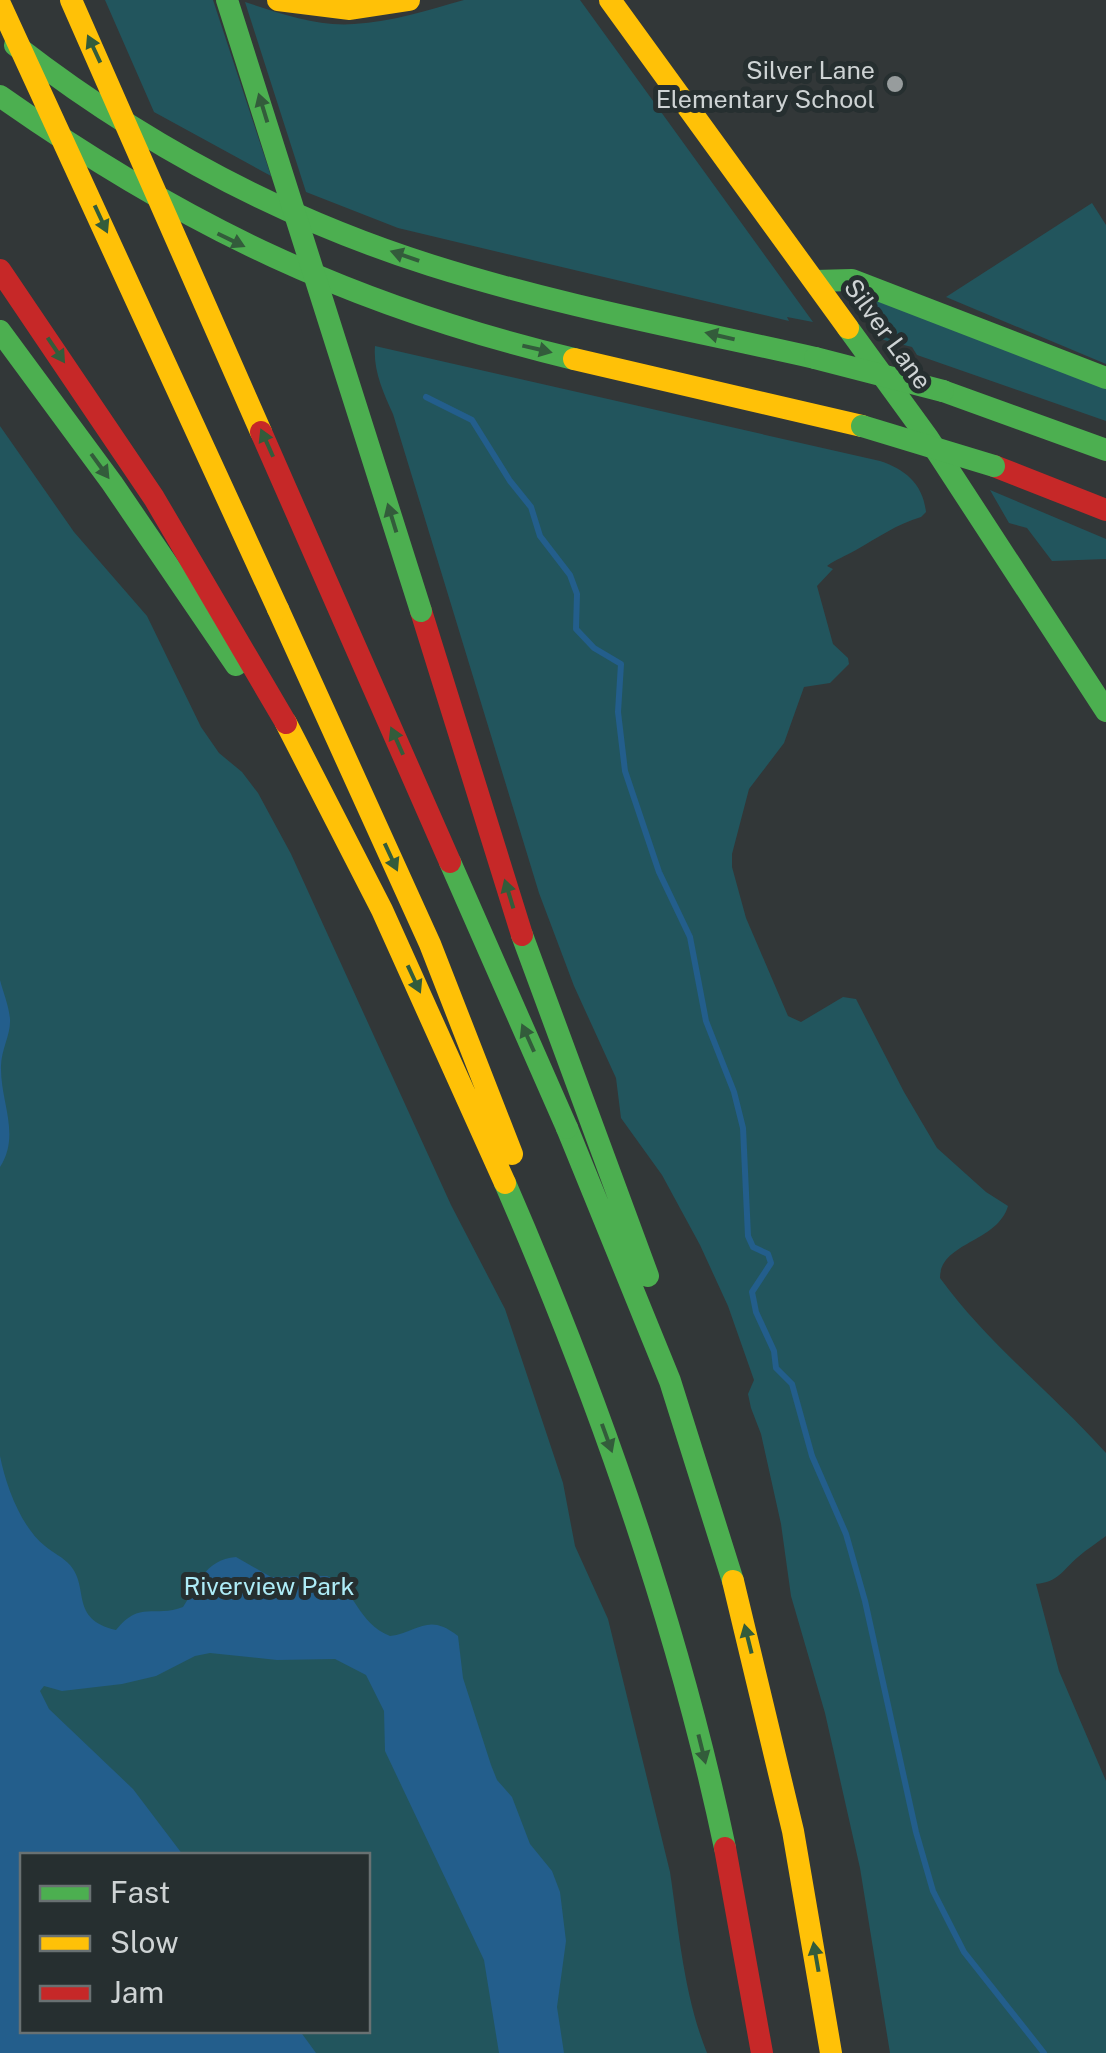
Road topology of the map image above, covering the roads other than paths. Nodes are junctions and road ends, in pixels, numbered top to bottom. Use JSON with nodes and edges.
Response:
{"nodes":[{"id":1,"x":71,"y":0,"type":"edge"},
{"id":2,"x":227,"y":0,"type":"edge"},
{"id":3,"x":278,"y":0,"type":"edge"},
{"id":4,"x":410,"y":0,"type":"edge"},
{"id":5,"x":610,"y":0,"type":"edge"},
{"id":6,"x":0,"y":4,"type":"edge"},
{"id":7,"x":0,"y":33,"type":"edge"},
{"id":8,"x":0,"y":96,"type":"edge"},
{"id":9,"x":0,"y":270,"type":"edge"},
{"id":10,"x":815,"y":281,"type":"junction"},
{"id":11,"x":0,"y":332,"type":"edge"},
{"id":12,"x":1106,"y":378,"type":"edge"},
{"id":13,"x":1106,"y":450,"type":"edge"},
{"id":14,"x":1106,"y":510,"type":"edge"},
{"id":15,"x":1106,"y":711,"type":"edge"},
{"id":16,"x":295,"y":738,"type":"junction"},
{"id":17,"x":577,"y":1123,"type":"junction"},
{"id":18,"x":573,"y":1347,"type":"junction"},
{"id":19,"x":762,"y":2053,"type":"edge"},
{"id":20,"x":831,"y":2053,"type":"edge"}],
"edges":[{"from":17,"to":1,"type":"main road","one_way":true,"bridge":true},
{"from":17,"to":2,"type":"main road","one_way":true,"bridge":true},
{"from":3,"to":4,"type":"main road"},
{"from":5,"to":10,"type":"main road","name":"Silver Lane"},
{"from":6,"to":18,"type":"main road","one_way":true,"bridge":true},
{"from":13,"to":7,"type":"main road","one_way":true,"bridge":true},
{"from":8,"to":14,"type":"main road","one_way":true,"bridge":true},
{"from":9,"to":16,"type":"main road","one_way":true},
{"from":10,"to":12,"type":"main road"},
{"from":10,"to":15,"type":"main road","name":"Silver Lane"},
{"from":11,"to":16,"type":"main road","one_way":true},
{"from":16,"to":18,"type":"main road","one_way":true},
{"from":20,"to":17,"type":"main road","one_way":true},
{"from":18,"to":19,"type":"main road","one_way":true}]}
